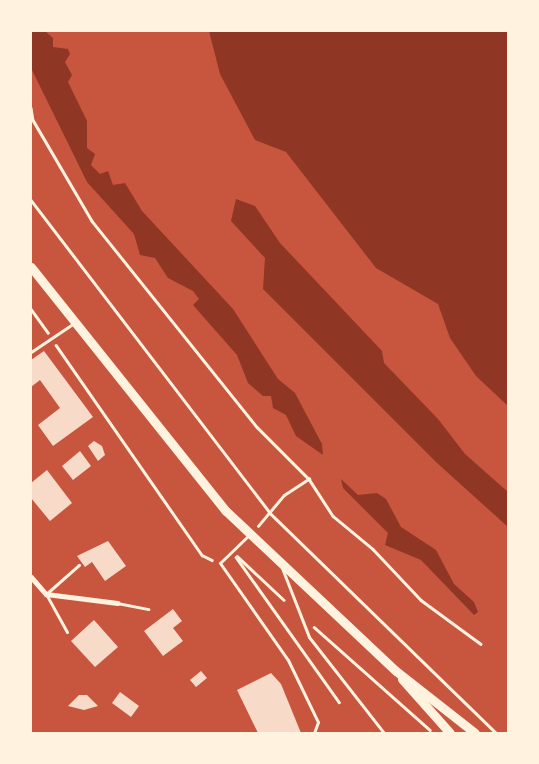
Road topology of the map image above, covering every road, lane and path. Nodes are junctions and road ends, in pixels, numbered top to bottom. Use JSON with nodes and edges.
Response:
{"nodes":[{"id":1,"x":31,"y":108,"type":"edge"},
{"id":2,"x":31,"y":200,"type":"edge"},
{"id":3,"x":31,"y":267,"type":"edge"},
{"id":4,"x":31,"y":309,"type":"edge"},
{"id":5,"x":74,"y":323,"type":"junction"},
{"id":6,"x":51,"y":338,"type":"junction"},
{"id":7,"x":31,"y":352,"type":"edge"},
{"id":8,"x":310,"y":479,"type":"junction"},
{"id":9,"x":270,"y":513,"type":"junction"},
{"id":10,"x":250,"y":534,"type":"junction"},
{"id":11,"x":232,"y":552,"type":"junction"},
{"id":12,"x":220,"y":563,"type":"junction"},
{"id":13,"x":80,"y":565,"type":"dead end"},
{"id":14,"x":281,"y":565,"type":"junction"},
{"id":15,"x":31,"y":577,"type":"edge"},
{"id":16,"x":46,"y":594,"type":"junction"},
{"id":17,"x":117,"y":603,"type":"joint"},
{"id":18,"x":148,"y":609,"type":"dead end"},
{"id":19,"x":301,"y":616,"type":"junction"},
{"id":20,"x":67,"y":632,"type":"dead end"},
{"id":21,"x":481,"y":644,"type":"dead end"},
{"id":22,"x":396,"y":671,"type":"junction"},
{"id":23,"x":339,"y":702,"type":"dead end"},
{"id":24,"x":314,"y":733,"type":"edge"},
{"id":25,"x":384,"y":733,"type":"edge"},
{"id":26,"x":434,"y":733,"type":"edge"},
{"id":27,"x":450,"y":733,"type":"edge"},
{"id":28,"x":475,"y":733,"type":"edge"},
{"id":29,"x":496,"y":733,"type":"edge"}],
"edges":[{"from":1,"to":8,"type":"path"},
{"from":2,"to":9,"type":"path"},
{"from":3,"to":5,"type":"main road"},
{"from":4,"to":6,"type":"path"},
{"from":5,"to":6,"type":"lane"},
{"from":5,"to":10,"type":"main road"},
{"from":6,"to":7,"type":"lane"},
{"from":6,"to":12,"type":"path"},
{"from":8,"to":9,"type":"path"},
{"from":8,"to":21,"type":"path"},
{"from":9,"to":10,"type":"path"},
{"from":9,"to":29,"type":"path"},
{"from":10,"to":11,"type":"lane"},
{"from":10,"to":14,"type":"main road"},
{"from":11,"to":12,"type":"lane"},
{"from":11,"to":19,"type":"path"},
{"from":11,"to":23,"type":"path"},
{"from":12,"to":24,"type":"lane"},
{"from":13,"to":16,"type":"lane"},
{"from":14,"to":19,"type":"lane"},
{"from":14,"to":22,"type":"main road"},
{"from":15,"to":16,"type":"street"},
{"from":16,"to":17,"type":"street"},
{"from":16,"to":20,"type":"lane"},
{"from":17,"to":18,"type":"lane"},
{"from":19,"to":25,"type":"lane"},
{"from":19,"to":26,"type":"path"},
{"from":22,"to":27,"type":"main road"},
{"from":22,"to":28,"type":"main road"}]}
